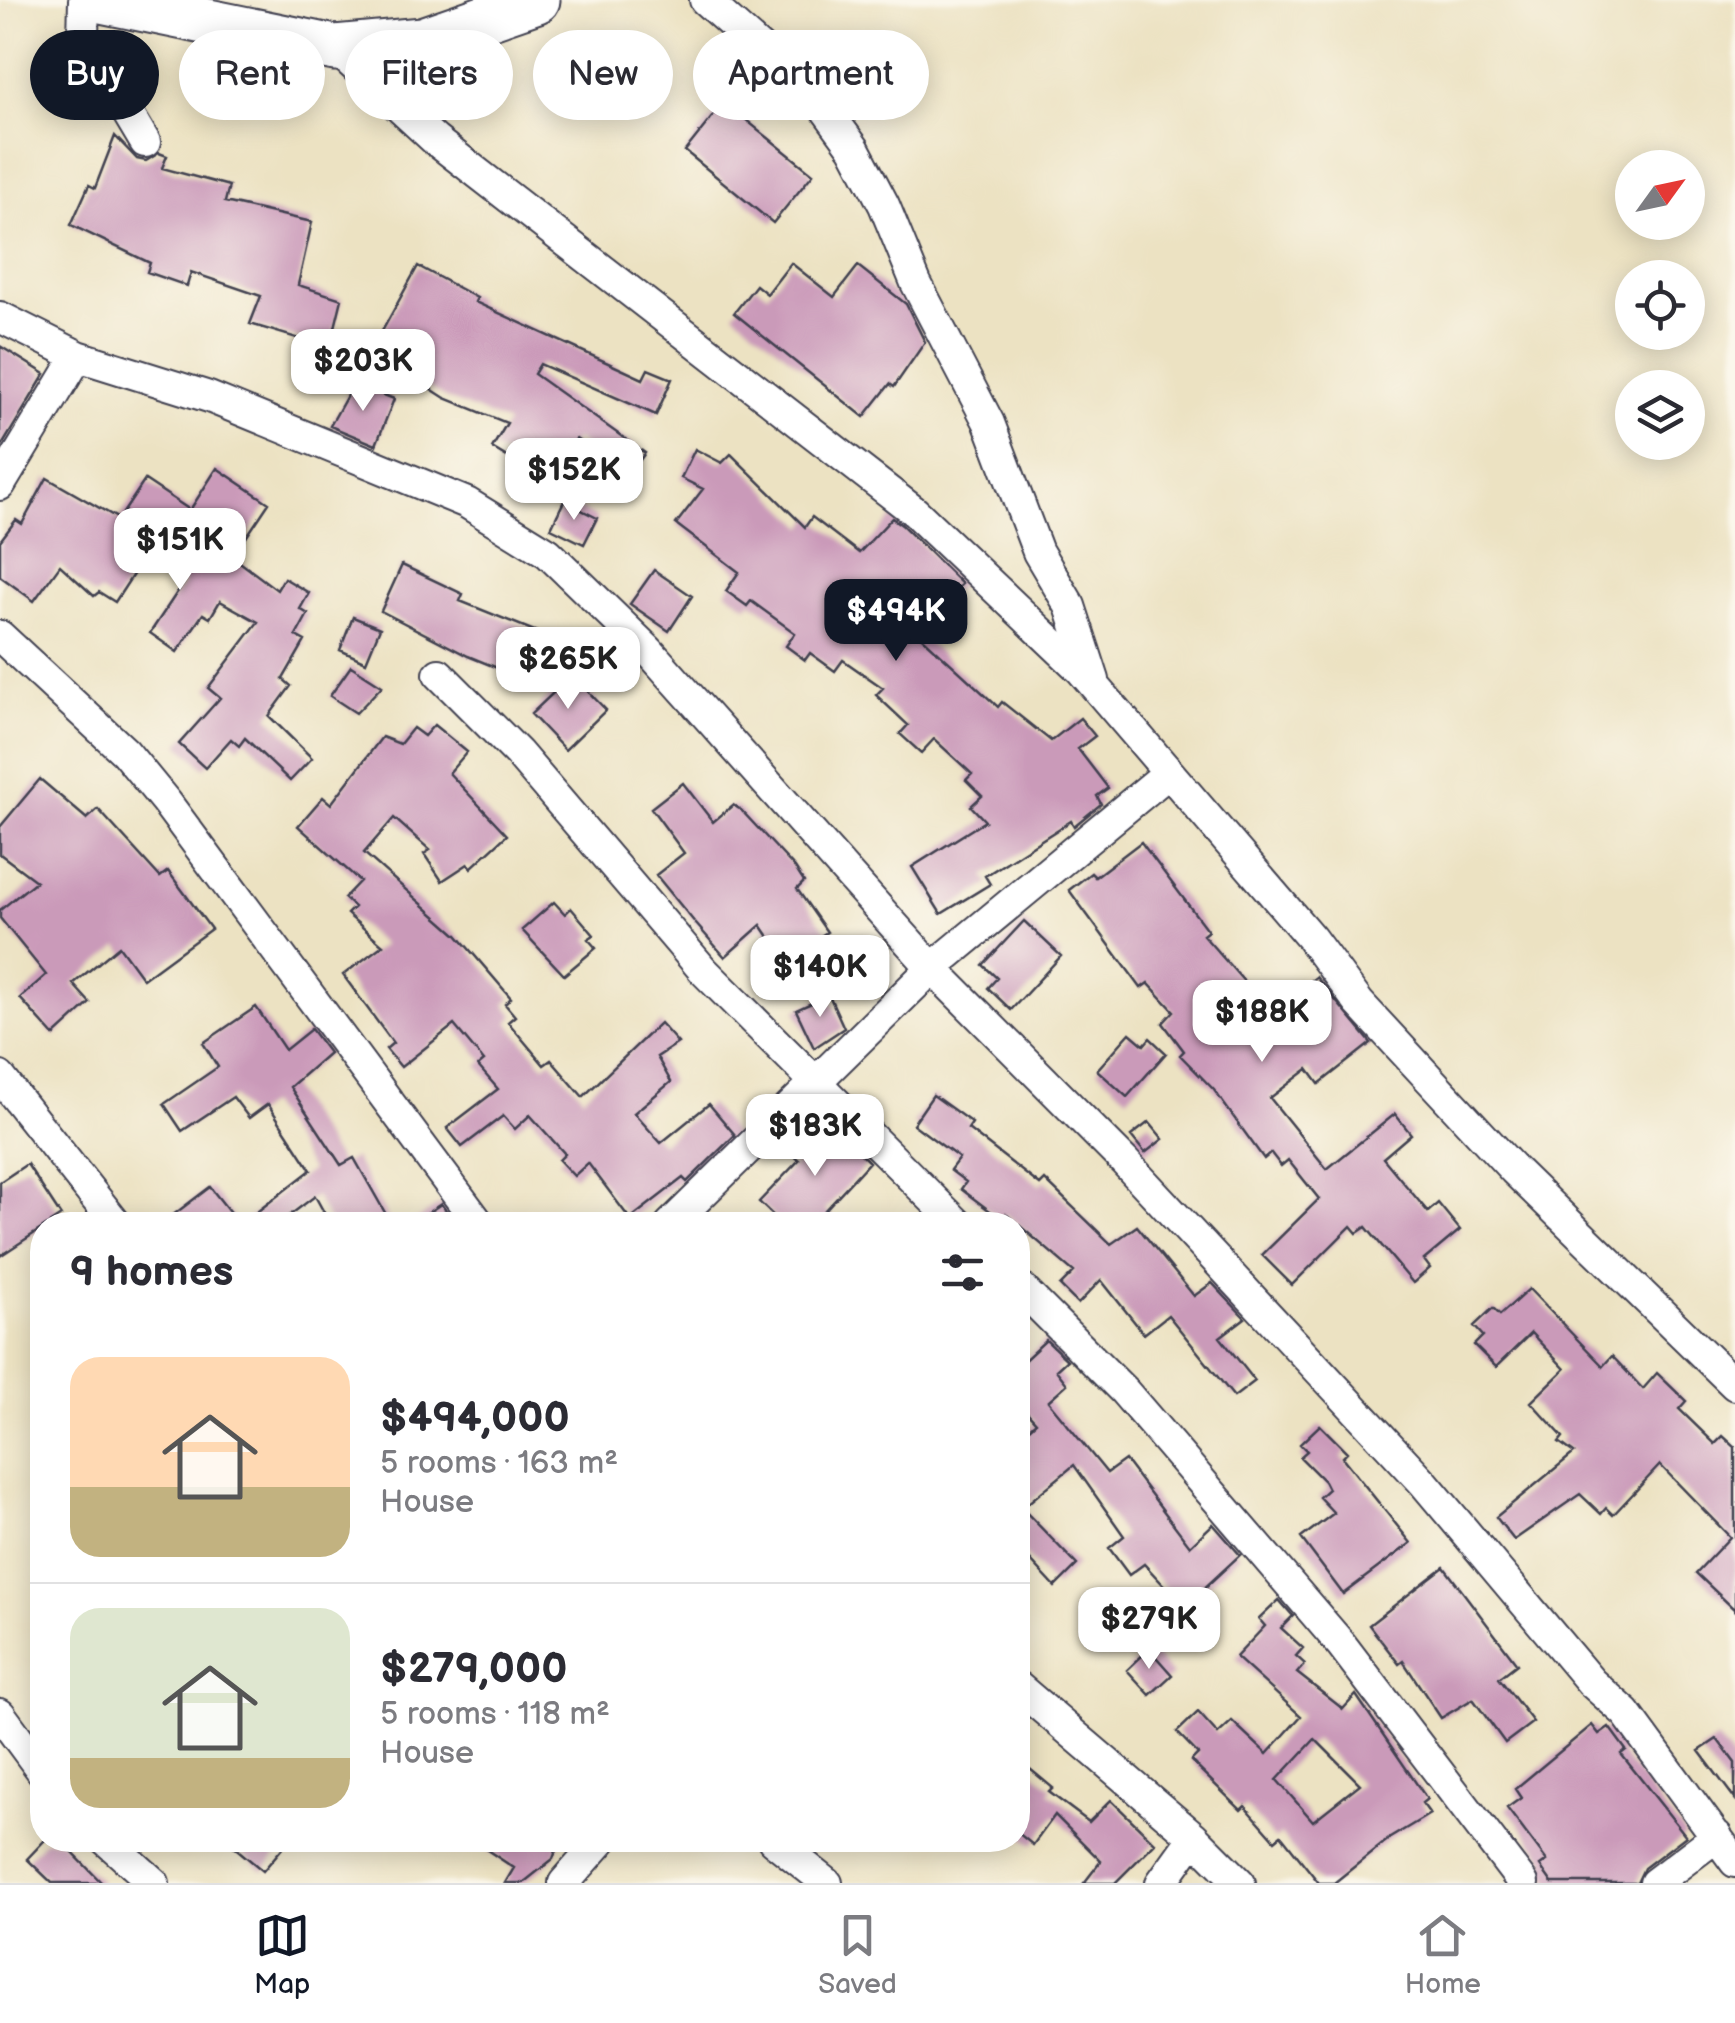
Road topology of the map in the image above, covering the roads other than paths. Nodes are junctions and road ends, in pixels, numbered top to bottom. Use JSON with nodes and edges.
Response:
{"nodes":[{"id":1,"x":84,"y":0,"type":"edge"},
{"id":2,"x":101,"y":0,"type":"edge"},
{"id":3,"x":705,"y":0,"type":"edge"},
{"id":4,"x":509,"y":5,"type":"edge"},
{"id":5,"x":335,"y":48,"type":"junction"},
{"id":6,"x":146,"y":142,"type":"dead end"},
{"id":7,"x":0,"y":317,"type":"edge"},
{"id":8,"x":78,"y":356,"type":"junction"},
{"id":9,"x":0,"y":485,"type":"edge"},
{"id":10,"x":0,"y":636,"type":"edge"},
{"id":11,"x":440,"y":674,"type":"dead end"},
{"id":12,"x":1096,"y":687,"type":"junction"},
{"id":13,"x":1168,"y":774,"type":"junction"},
{"id":14,"x":932,"y":968,"type":"junction"},
{"id":15,"x":0,"y":1076,"type":"edge"},
{"id":16,"x":817,"y":1081,"type":"junction"},
{"id":17,"x":107,"y":1212,"type":"edge"},
{"id":18,"x":470,"y":1212,"type":"edge"},
{"id":19,"x":683,"y":1212,"type":"edge"},
{"id":20,"x":946,"y":1212,"type":"edge"},
{"id":21,"x":1030,"y":1297,"type":"edge"},
{"id":22,"x":1735,"y":1385,"type":"edge"},
{"id":23,"x":1030,"y":1697,"type":"edge"},
{"id":24,"x":0,"y":1714,"type":"edge"},
{"id":25,"x":30,"y":1755,"type":"edge"},
{"id":26,"x":1718,"y":1836,"type":"junction"},
{"id":27,"x":1194,"y":1837,"type":"junction"},
{"id":28,"x":119,"y":1852,"type":"edge"},
{"id":29,"x":591,"y":1852,"type":"edge"},
{"id":30,"x":789,"y":1852,"type":"edge"},
{"id":31,"x":1735,"y":1862,"type":"edge"},
{"id":32,"x":154,"y":1883,"type":"edge"},
{"id":33,"x":564,"y":1883,"type":"edge"},
{"id":34,"x":827,"y":1883,"type":"edge"},
{"id":35,"x":1161,"y":1883,"type":"edge"},
{"id":36,"x":1240,"y":1883,"type":"edge"},
{"id":37,"x":1523,"y":1883,"type":"edge"},
{"id":38,"x":1655,"y":1883,"type":"edge"}],
"edges":[{"from":1,"to":6,"type":"street"},
{"from":2,"to":5,"type":"main road"},
{"from":3,"to":12,"type":"street"},
{"from":4,"to":5,"type":"main road"},
{"from":5,"to":12,"type":"street"},
{"from":7,"to":8,"type":"street"},
{"from":8,"to":9,"type":"street"},
{"from":8,"to":14,"type":"street"},
{"from":10,"to":18,"type":"street"},
{"from":11,"to":16,"type":"street"},
{"from":12,"to":13,"type":"street"},
{"from":13,"to":14,"type":"street"},
{"from":13,"to":22,"type":"street"},
{"from":14,"to":16,"type":"street"},
{"from":14,"to":26,"type":"street"},
{"from":15,"to":17,"type":"street"},
{"from":16,"to":19,"type":"street"},
{"from":16,"to":20,"type":"street"},
{"from":21,"to":37,"type":"street"},
{"from":23,"to":27,"type":"street"},
{"from":24,"to":25,"type":"street"},
{"from":26,"to":31,"type":"street"},
{"from":26,"to":38,"type":"street"},
{"from":27,"to":35,"type":"street"},
{"from":27,"to":36,"type":"street"},
{"from":28,"to":32,"type":"street"},
{"from":29,"to":33,"type":"street"},
{"from":30,"to":34,"type":"street"}]}
